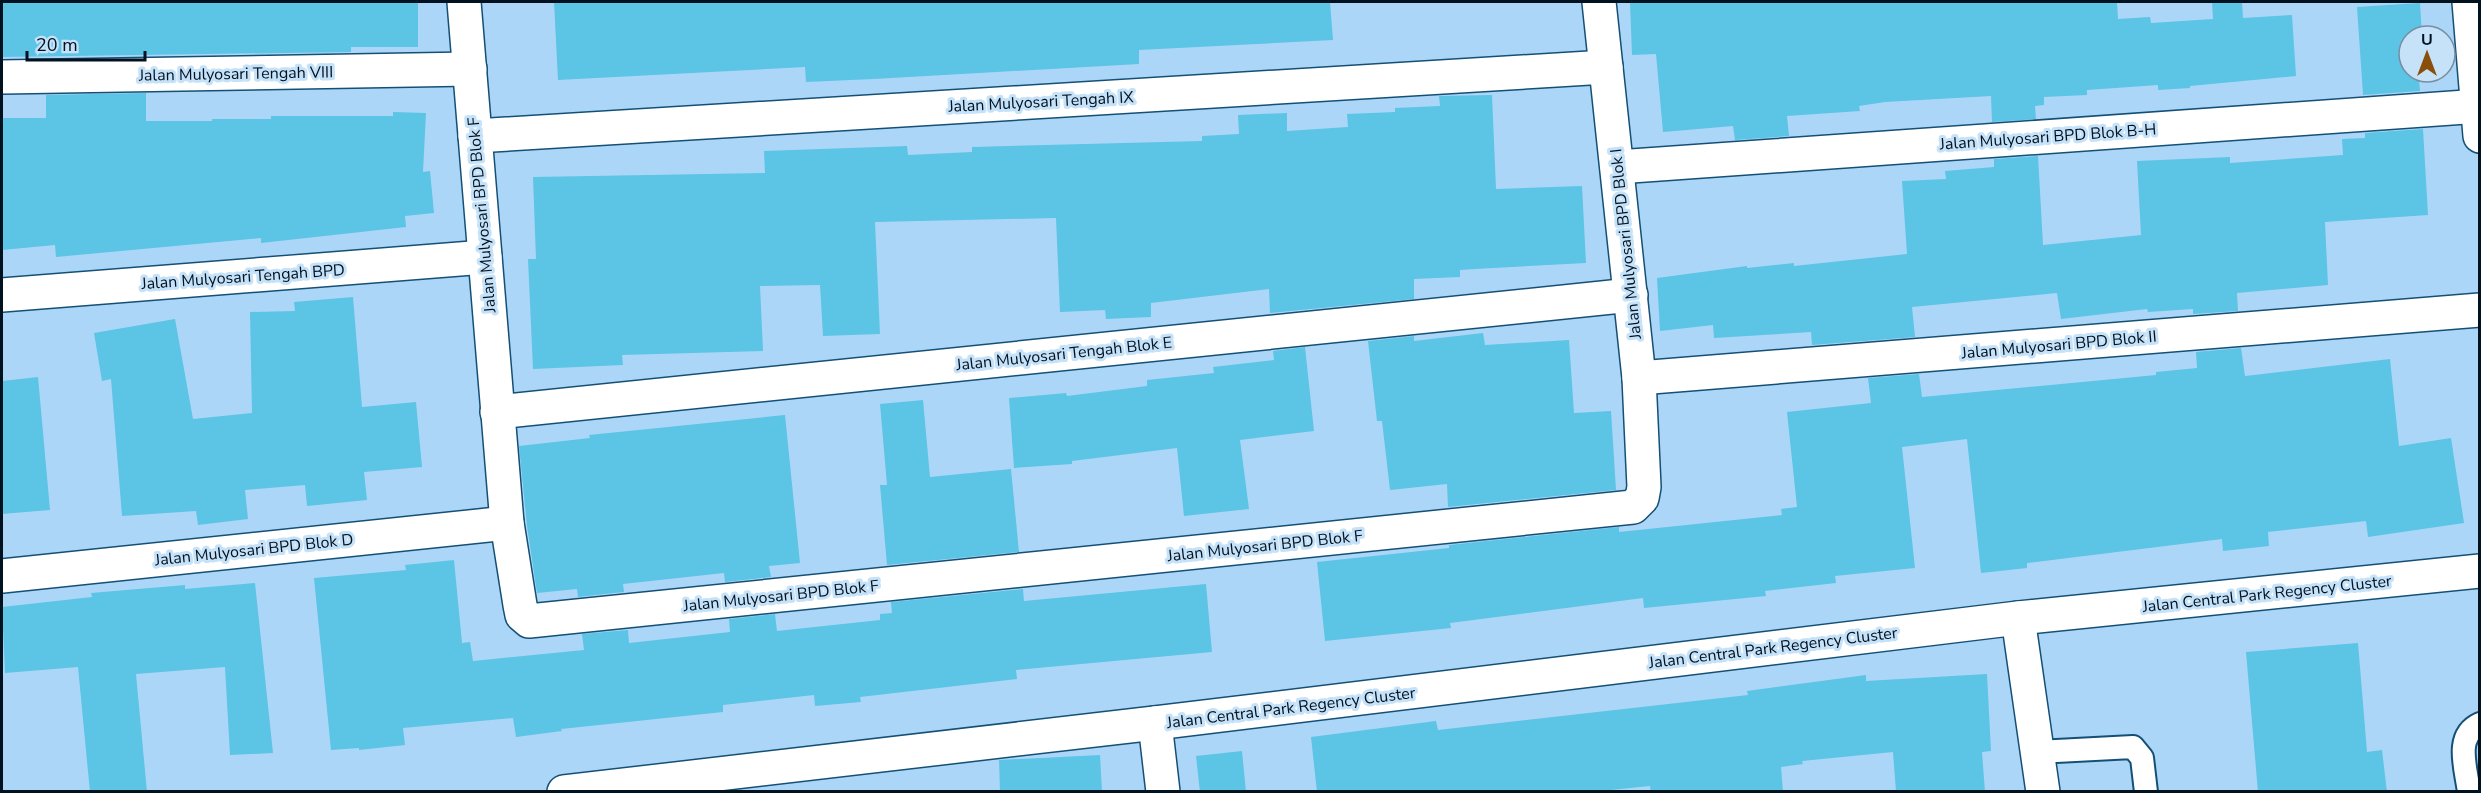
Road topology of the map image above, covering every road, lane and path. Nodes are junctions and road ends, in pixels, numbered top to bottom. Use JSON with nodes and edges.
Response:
{"nodes":[{"id":1,"x":464,"y":2,"type":"edge"},
{"id":2,"x":1599,"y":2,"type":"edge"},
{"id":3,"x":2469,"y":2,"type":"edge"},
{"id":4,"x":1606,"y":67,"type":"junction"},
{"id":5,"x":470,"y":69,"type":"junction"},
{"id":6,"x":2,"y":77,"type":"edge"},
{"id":7,"x":2479,"y":116,"type":"edge"},
{"id":8,"x":475,"y":136,"type":"junction"},
{"id":9,"x":1617,"y":167,"type":"junction"},
{"id":10,"x":485,"y":257,"type":"junction"},
{"id":11,"x":2,"y":295,"type":"edge"},
{"id":12,"x":1631,"y":295,"type":"junction"},
{"id":13,"x":2480,"y":310,"type":"edge"},
{"id":14,"x":1639,"y":378,"type":"junction"},
{"id":15,"x":497,"y":411,"type":"junction"},
{"id":16,"x":1644,"y":487,"type":"joint"},
{"id":17,"x":507,"y":523,"type":"junction"},
{"id":18,"x":2480,"y":571,"type":"edge"},
{"id":19,"x":2,"y":576,"type":"edge"},
{"id":20,"x":2018,"y":618,"type":"junction"},
{"id":21,"x":1155,"y":723,"type":"junction"},
{"id":22,"x":2480,"y":724,"type":"edge"},
{"id":23,"x":2037,"y":752,"type":"junction"},
{"id":24,"x":564,"y":792,"type":"edge"},
{"id":25,"x":1163,"y":792,"type":"edge"},
{"id":26,"x":2043,"y":792,"type":"edge"},
{"id":27,"x":2146,"y":792,"type":"edge"},
{"id":28,"x":2469,"y":792,"type":"edge"}],
"edges":[{"from":1,"to":5,"type":"street","name":"Jalan Mulyosari BPD Blok F"},
{"from":2,"to":4,"type":"street","name":"Jalan Mulyosari BPD Blok I"},
{"from":3,"to":7,"type":"street"},
{"from":4,"to":8,"type":"street","name":"Jalan Mulyosari Tengah IX"},
{"from":4,"to":9,"type":"street","name":"Jalan Mulyosari BPD Blok I"},
{"from":5,"to":6,"type":"street","name":"Jalan Mulyosari Tengah VIII"},
{"from":5,"to":8,"type":"street","name":"Jalan Mulyosari BPD Blok F"},
{"from":7,"to":9,"type":"street","name":"Jalan Mulyosari BPD Blok B-H"},
{"from":8,"to":10,"type":"street","name":"Jalan Mulyosari BPD Blok F"},
{"from":9,"to":12,"type":"street","name":"Jalan Mulyosari BPD Blok I"},
{"from":10,"to":11,"type":"street","name":"Jalan Mulyosari Tengah BPD"},
{"from":10,"to":15,"type":"street","name":"Jalan Mulyosari BPD Blok F"},
{"from":12,"to":14,"type":"street","name":"Jalan Mulyosari BPD Blok I"},
{"from":12,"to":15,"type":"street","name":"Jalan Mulyosari Tengah Blok E"},
{"from":13,"to":14,"type":"street","name":"Jalan Mulyosari BPD Blok II"},
{"from":14,"to":16,"type":"street","name":"Jalan Mulyosari BPD Blok I"},
{"from":15,"to":17,"type":"street","name":"Jalan Mulyosari BPD Blok F"},
{"from":16,"to":17,"type":"street","name":"Jalan Mulyosari BPD Blok F"},
{"from":17,"to":19,"type":"street","name":"Jalan Mulyosari BPD Blok D"},
{"from":18,"to":20,"type":"street","name":"Jalan Central Park Regency Cluster"},
{"from":20,"to":21,"type":"street","name":"Jalan Central Park Regency Cluster"},
{"from":20,"to":23,"type":"street"},
{"from":21,"to":24,"type":"street","name":"Jalan Central Park Regency Cluster"},
{"from":21,"to":25,"type":"street"},
{"from":22,"to":28,"type":"lane"},
{"from":23,"to":26,"type":"street"},
{"from":23,"to":27,"type":"lane"}]}
